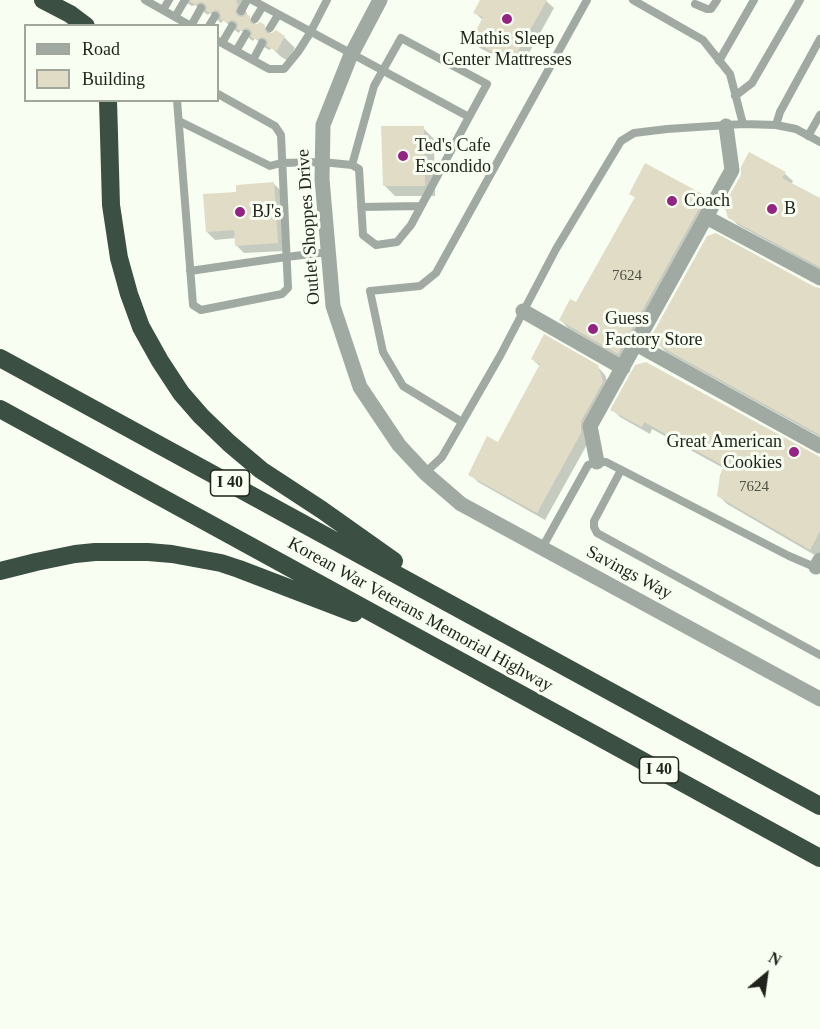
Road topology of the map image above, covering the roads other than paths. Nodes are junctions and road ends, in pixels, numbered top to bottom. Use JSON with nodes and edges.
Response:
{"nodes":[{"id":1,"x":43,"y":0,"type":"edge"},
{"id":2,"x":147,"y":0,"type":"edge"},
{"id":3,"x":169,"y":0,"type":"edge"},
{"id":4,"x":185,"y":0,"type":"edge"},
{"id":5,"x":249,"y":0,"type":"edge"},
{"id":6,"x":327,"y":0,"type":"edge"},
{"id":7,"x":380,"y":0,"type":"edge"},
{"id":8,"x":587,"y":0,"type":"edge"},
{"id":9,"x":633,"y":0,"type":"edge"},
{"id":10,"x":717,"y":0,"type":"edge"},
{"id":11,"x":754,"y":0,"type":"edge"},
{"id":12,"x":800,"y":0,"type":"edge"},
{"id":13,"x":695,"y":4,"type":"dead end"},
{"id":14,"x":263,"y":6,"type":"junction"},
{"id":15,"x":201,"y":8,"type":"dead end"},
{"id":16,"x":163,"y":10,"type":"junction"},
{"id":17,"x":241,"y":11,"type":"dead end"},
{"id":18,"x":278,"y":15,"type":"junction"},
{"id":19,"x":215,"y":16,"type":"dead end"},
{"id":20,"x":175,"y":17,"type":"junction"},
{"id":21,"x":255,"y":19,"type":"dead end"},
{"id":22,"x":83,"y":24,"type":"edge"},
{"id":23,"x":187,"y":24,"type":"edge"},
{"id":24,"x":192,"y":24,"type":"edge"},
{"id":25,"x":210,"y":24,"type":"edge"},
{"id":26,"x":232,"y":26,"type":"dead end"},
{"id":27,"x":270,"y":28,"type":"dead end"},
{"id":28,"x":310,"y":33,"type":"junction"},
{"id":29,"x":246,"y":34,"type":"dead end"},
{"id":30,"x":820,"y":39,"type":"edge"},
{"id":31,"x":220,"y":42,"type":"edge"},
{"id":32,"x":262,"y":43,"type":"dead end"},
{"id":33,"x":236,"y":51,"type":"junction"},
{"id":34,"x":351,"y":55,"type":"junction"},
{"id":35,"x":253,"y":60,"type":"junction"},
{"id":36,"x":719,"y":61,"type":"junction"},
{"id":37,"x":382,"y":70,"type":"junction"},
{"id":38,"x":219,"y":95,"type":"edge"},
{"id":39,"x":735,"y":96,"type":"junction"},
{"id":40,"x":108,"y":102,"type":"edge"},
{"id":41,"x":177,"y":102,"type":"edge"},
{"id":42,"x":820,"y":115,"type":"edge"},
{"id":43,"x":469,"y":117,"type":"junction"},
{"id":44,"x":179,"y":121,"type":"junction"},
{"id":45,"x":743,"y":124,"type":"junction"},
{"id":46,"x":776,"y":125,"type":"junction"},
{"id":47,"x":726,"y":126,"type":"junction"},
{"id":48,"x":808,"y":136,"type":"junction"},
{"id":49,"x":820,"y":141,"type":"edge"},
{"id":50,"x":322,"y":162,"type":"junction"},
{"id":51,"x":281,"y":164,"type":"junction"},
{"id":52,"x":352,"y":165,"type":"junction"},
{"id":53,"x":421,"y":206,"type":"junction"},
{"id":54,"x":361,"y":207,"type":"junction"},
{"id":55,"x":706,"y":217,"type":"junction"},
{"id":56,"x":328,"y":252,"type":"junction"},
{"id":57,"x":286,"y":257,"type":"junction"},
{"id":58,"x":190,"y":271,"type":"junction"},
{"id":59,"x":820,"y":278,"type":"edge"},
{"id":60,"x":523,"y":311,"type":"junction"},
{"id":61,"x":636,"y":344,"type":"junction"},
{"id":62,"x":0,"y":358,"type":"edge"},
{"id":63,"x":623,"y":368,"type":"junction"},
{"id":64,"x":0,"y":409,"type":"edge"},
{"id":65,"x":462,"y":422,"type":"junction"},
{"id":66,"x":820,"y":446,"type":"edge"},
{"id":67,"x":597,"y":462,"type":"junction"},
{"id":68,"x":621,"y":470,"type":"junction"},
{"id":69,"x":425,"y":473,"type":"junction"},
{"id":70,"x":542,"y":548,"type":"junction"},
{"id":71,"x":819,"y":565,"type":"edge"},
{"id":72,"x":0,"y":571,"type":"edge"},
{"id":73,"x":459,"y":609,"type":"junction"},
{"id":74,"x":425,"y":641,"type":"junction"},
{"id":75,"x":820,"y":655,"type":"edge"},
{"id":76,"x":820,"y":699,"type":"edge"},
{"id":77,"x":820,"y":806,"type":"edge"},
{"id":78,"x":820,"y":858,"type":"edge"}],
"edges":[{"from":1,"to":22,"type":"highway"},
{"from":2,"to":16,"type":"lane"},
{"from":3,"to":16,"type":"lane"},
{"from":4,"to":20,"type":"lane"},
{"from":5,"to":14,"type":"lane"},
{"from":5,"to":17,"type":"lane"},
{"from":6,"to":28,"type":"lane"},
{"from":7,"to":34,"type":"street","name":"Outlet Shoppes Drive"},
{"from":8,"to":65,"type":"lane"},
{"from":9,"to":36,"type":"lane"},
{"from":10,"to":13,"type":"lane"},
{"from":11,"to":36,"type":"lane"},
{"from":12,"to":39,"type":"lane"},
{"from":14,"to":18,"type":"lane"},
{"from":14,"to":21,"type":"lane"},
{"from":15,"to":24,"type":"lane"},
{"from":16,"to":20,"type":"lane"},
{"from":18,"to":27,"type":"lane"},
{"from":18,"to":28,"type":"lane"},
{"from":19,"to":25,"type":"lane"},
{"from":20,"to":23,"type":"lane"},
{"from":26,"to":31,"type":"lane"},
{"from":28,"to":34,"type":"lane"},
{"from":28,"to":35,"type":"lane"},
{"from":29,"to":33,"type":"lane"},
{"from":30,"to":46,"type":"lane"},
{"from":31,"to":33,"type":"lane"},
{"from":32,"to":35,"type":"lane"},
{"from":33,"to":35,"type":"lane"},
{"from":34,"to":37,"type":"lane"},
{"from":34,"to":50,"type":"street","name":"Outlet Shoppes Drive"},
{"from":36,"to":39,"type":"lane"},
{"from":37,"to":43,"type":"lane"},
{"from":37,"to":43,"type":"lane"},
{"from":37,"to":52,"type":"lane"},
{"from":38,"to":51,"type":"lane"},
{"from":39,"to":45,"type":"lane"},
{"from":40,"to":73,"type":"highway"},
{"from":41,"to":44,"type":"lane"},
{"from":42,"to":48,"type":"lane"},
{"from":43,"to":53,"type":"lane"},
{"from":44,"to":51,"type":"lane"},
{"from":44,"to":58,"type":"lane"},
{"from":45,"to":46,"type":"lane"},
{"from":45,"to":47,"type":"lane"},
{"from":46,"to":48,"type":"lane"},
{"from":47,"to":55,"type":"street"},
{"from":47,"to":60,"type":"lane"},
{"from":48,"to":49,"type":"lane"},
{"from":50,"to":51,"type":"lane"},
{"from":50,"to":52,"type":"lane"},
{"from":50,"to":56,"type":"street","name":"Outlet Shoppes Drive"},
{"from":51,"to":57,"type":"lane"},
{"from":52,"to":54,"type":"lane"},
{"from":53,"to":54,"type":"lane"},
{"from":53,"to":54,"type":"lane"},
{"from":55,"to":59,"type":"street"},
{"from":55,"to":61,"type":"street"},
{"from":56,"to":57,"type":"lane"},
{"from":56,"to":69,"type":"street","name":"Outlet Shoppes Drive"},
{"from":57,"to":58,"type":"lane"},
{"from":57,"to":58,"type":"lane"},
{"from":60,"to":63,"type":"street"},
{"from":60,"to":65,"type":"lane"},
{"from":61,"to":63,"type":"street"},
{"from":61,"to":66,"type":"street"},
{"from":62,"to":73,"type":"highway","name":"Korean War Veterans Memorial Highway","number":"I 40"},
{"from":63,"to":67,"type":"street"},
{"from":64,"to":74,"type":"highway","name":"Korean War Veterans Memorial Highway","number":"I 40"},
{"from":65,"to":69,"type":"lane"},
{"from":67,"to":68,"type":"lane"},
{"from":67,"to":70,"type":"lane"},
{"from":68,"to":71,"type":"lane"},
{"from":68,"to":75,"type":"lane"},
{"from":69,"to":70,"type":"street","name":"Savings Way"},
{"from":70,"to":76,"type":"street","name":"Savings Way"},
{"from":72,"to":74,"type":"highway"},
{"from":73,"to":77,"type":"highway","name":"Korean War Veterans Memorial Highway","number":"I 40"},
{"from":74,"to":78,"type":"highway","name":"Korean War Veterans Memorial Highway","number":"I 40"}]}
